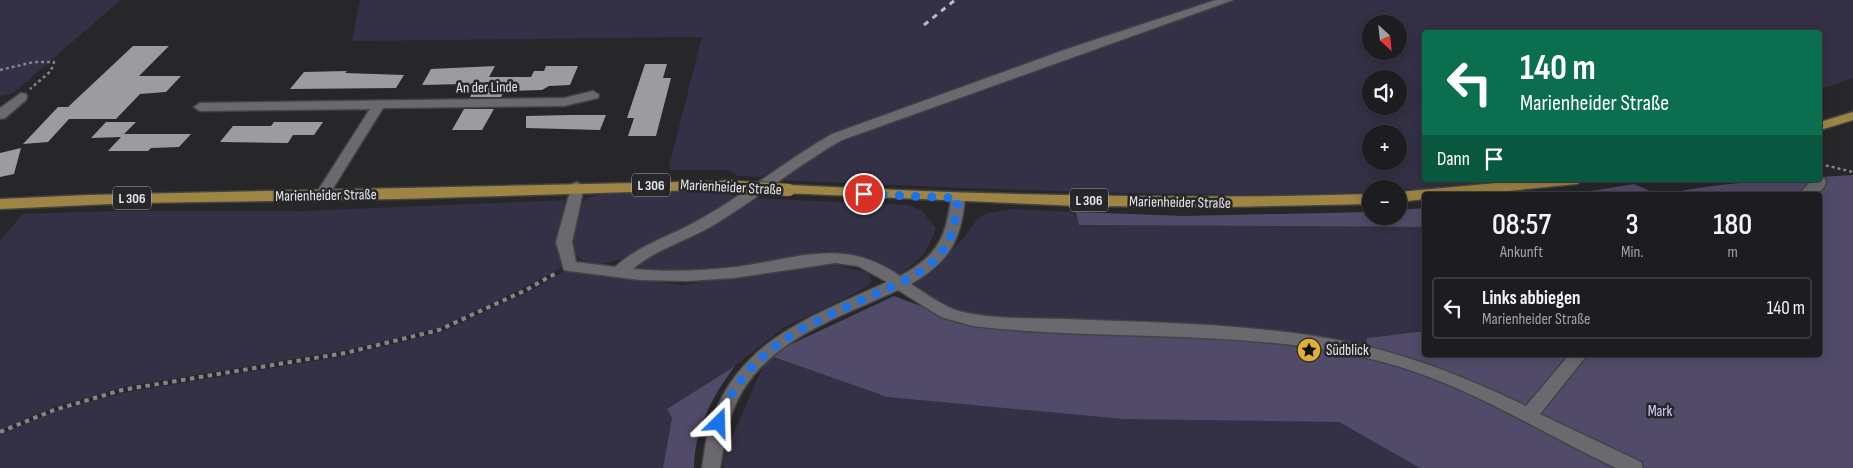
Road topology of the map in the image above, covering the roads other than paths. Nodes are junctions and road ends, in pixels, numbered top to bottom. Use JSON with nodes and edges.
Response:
{"nodes":[{"id":1,"x":1227,"y":0,"type":"edge"},
{"id":2,"x":594,"y":95,"type":"dead end"},
{"id":3,"x":21,"y":97,"type":"road end"},
{"id":4,"x":379,"y":105,"type":"junction"},
{"id":5,"x":200,"y":107,"type":"dead end"},
{"id":6,"x":0,"y":115,"type":"edge"},
{"id":7,"x":1853,"y":116,"type":"edge"},
{"id":8,"x":1822,"y":125,"type":"edge"},
{"id":9,"x":1556,"y":182,"type":"edge"},
{"id":10,"x":1818,"y":182,"type":"edge"},
{"id":11,"x":577,"y":188,"type":"junction"},
{"id":12,"x":1451,"y":192,"type":"edge"},
{"id":13,"x":1809,"y":192,"type":"edge"},
{"id":14,"x":322,"y":195,"type":"junction"},
{"id":15,"x":1422,"y":195,"type":"edge"},
{"id":16,"x":1407,"y":196,"type":"edge"},
{"id":17,"x":958,"y":198,"type":"junction"},
{"id":18,"x":1362,"y":199,"type":"edge"},
{"id":19,"x":0,"y":204,"type":"edge"},
{"id":20,"x":619,"y":273,"type":"junction"},
{"id":21,"x":899,"y":284,"type":"junction"},
{"id":22,"x":1577,"y":357,"type":"edge"},
{"id":23,"x":1529,"y":415,"type":"junction"},
{"id":24,"x":711,"y":468,"type":"edge"},
{"id":25,"x":1634,"y":468,"type":"edge"}],
"edges":[{"from":1,"to":20,"type":"street"},
{"from":2,"to":4,"type":"street","name":"An der Linde"},
{"from":3,"to":6,"type":"street"},
{"from":4,"to":5,"type":"street","name":"An der Linde"},
{"from":4,"to":14,"type":"street"},
{"from":7,"to":8,"type":"main road"},
{"from":9,"to":12,"type":"main road"},
{"from":10,"to":13,"type":"street"},
{"from":11,"to":14,"type":"main road","name":"Marienheider Straße","number":"L 306"},
{"from":11,"to":17,"type":"main road","name":"Marienheider Straße","number":"L 306","bridge":true},
{"from":11,"to":20,"type":"street"},
{"from":14,"to":19,"type":"main road","name":"Marienheider Straße","number":"L 306"},
{"from":15,"to":16,"type":"main road"},
{"from":17,"to":18,"type":"main road","name":"Marienheider Straße","number":"L 306"},
{"from":17,"to":21,"type":"street"},
{"from":20,"to":21,"type":"street"},
{"from":21,"to":23,"type":"street"},
{"from":21,"to":24,"type":"street"},
{"from":22,"to":23,"type":"street"},
{"from":23,"to":25,"type":"street"}]}
